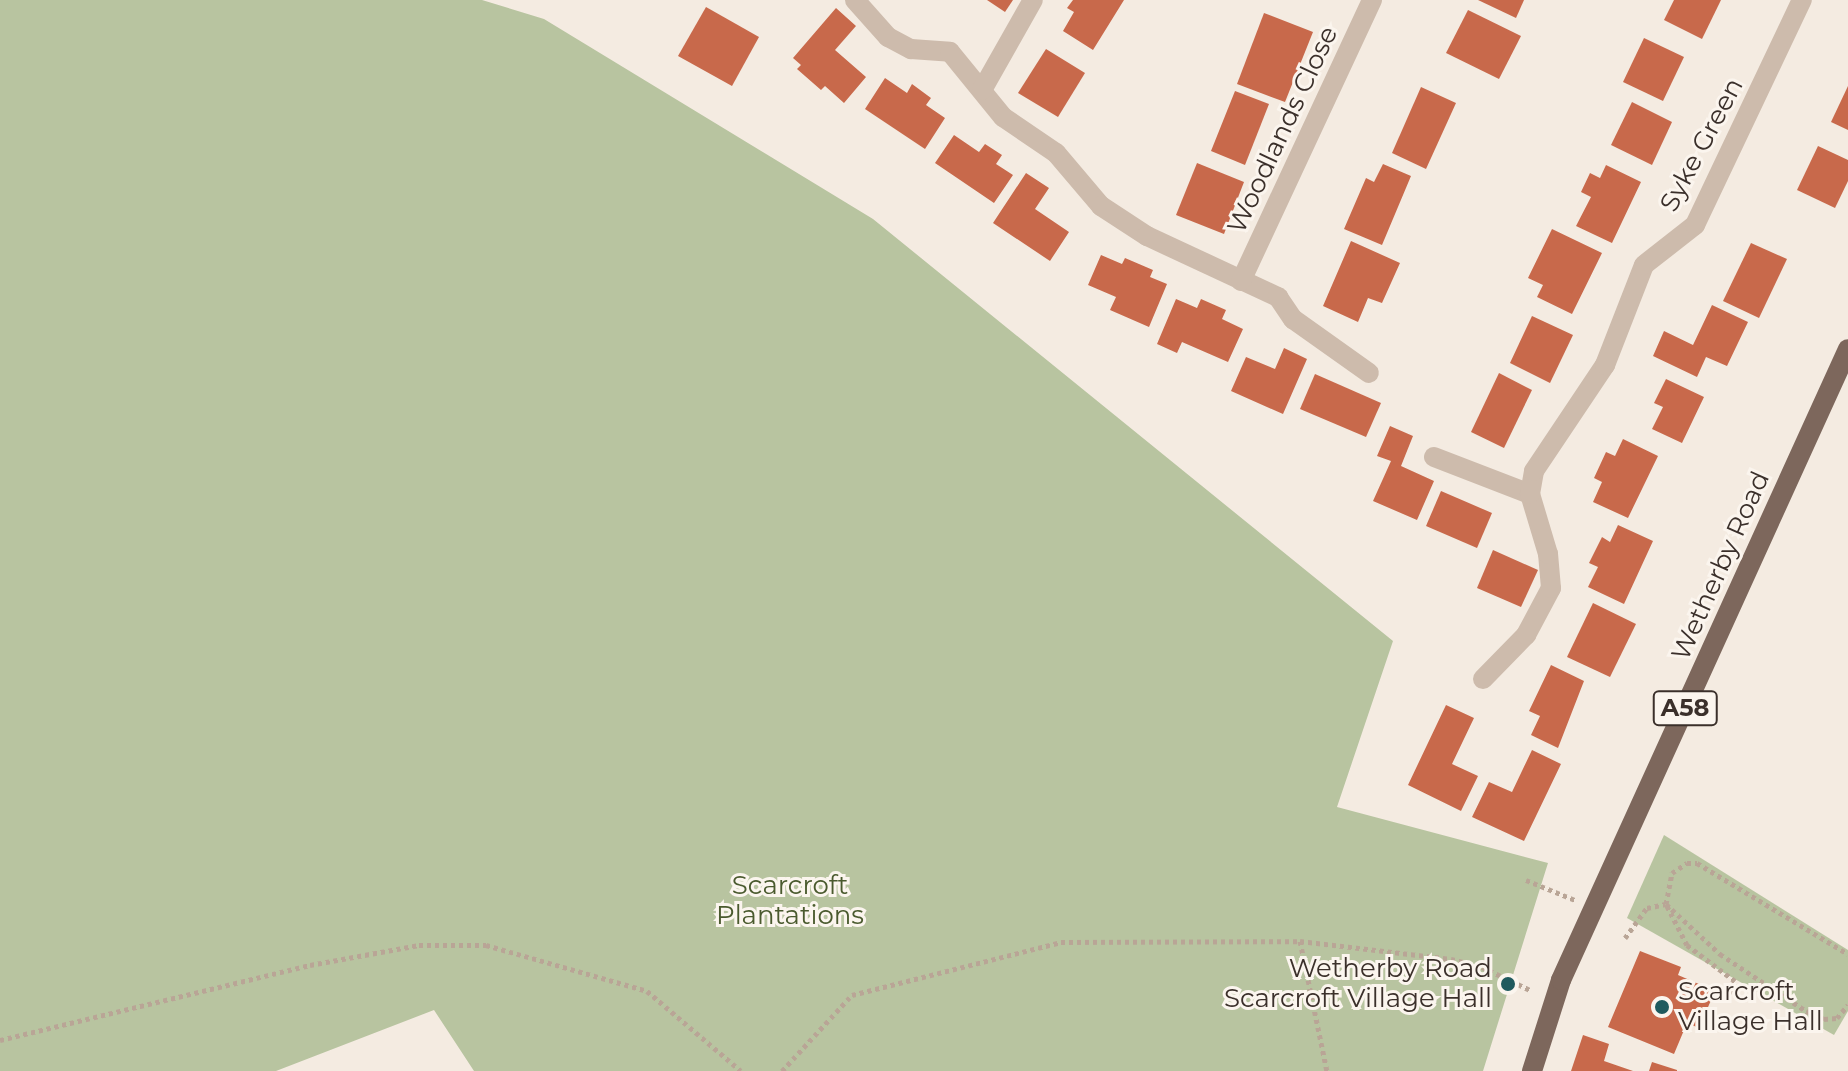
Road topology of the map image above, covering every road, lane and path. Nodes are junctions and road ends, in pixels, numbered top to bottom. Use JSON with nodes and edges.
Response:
{"nodes":[{"id":1,"x":855,"y":0,"type":"edge"},
{"id":2,"x":1033,"y":0,"type":"edge"},
{"id":3,"x":1372,"y":0,"type":"edge"},
{"id":4,"x":1802,"y":0,"type":"edge"},
{"id":5,"x":982,"y":90,"type":"junction"},
{"id":6,"x":1241,"y":281,"type":"junction"},
{"id":7,"x":1848,"y":349,"type":"edge"},
{"id":8,"x":1369,"y":373,"type":"dead end"},
{"id":9,"x":1434,"y":457,"type":"dead end"},
{"id":10,"x":1530,"y":494,"type":"junction"},
{"id":11,"x":1483,"y":679,"type":"dead end"},
{"id":12,"x":1526,"y":880,"type":"dead end"},
{"id":13,"x":1666,"y":904,"type":"junction"},
{"id":14,"x":1594,"y":908,"type":"junction"},
{"id":15,"x":1625,"y":938,"type":"dead end"},
{"id":16,"x":1300,"y":941,"type":"junction"},
{"id":17,"x":1848,"y":954,"type":"edge"},
{"id":18,"x":1729,"y":993,"type":"dead end"},
{"id":19,"x":1554,"y":1003,"type":"junction"},
{"id":20,"x":1848,"y":1005,"type":"edge"},
{"id":21,"x":0,"y":1040,"type":"edge"},
{"id":22,"x":741,"y":1071,"type":"edge"},
{"id":23,"x":782,"y":1071,"type":"edge"},
{"id":24,"x":1327,"y":1071,"type":"edge"},
{"id":25,"x":1532,"y":1071,"type":"edge"}],
"edges":[{"from":1,"to":5,"type":"street"},
{"from":2,"to":5,"type":"street"},
{"from":3,"to":6,"type":"street","name":"Woodlands Close"},
{"from":4,"to":10,"type":"street","name":"Syke Green"},
{"from":5,"to":6,"type":"street"},
{"from":6,"to":8,"type":"street"},
{"from":7,"to":14,"type":"main road","name":"Wetherby Road","number":"A58"},
{"from":9,"to":10,"type":"street"},
{"from":10,"to":11,"type":"street"},
{"from":12,"to":14,"type":"path"},
{"from":13,"to":15,"type":"path"},
{"from":13,"to":17,"type":"path"},
{"from":13,"to":18,"type":"path"},
{"from":13,"to":20,"type":"path"},
{"from":14,"to":19,"type":"main road","name":"Wetherby Road","number":"A58"},
{"from":16,"to":19,"type":"path"},
{"from":16,"to":23,"type":"path"},
{"from":16,"to":24,"type":"path"},
{"from":19,"to":25,"type":"main road","name":"Wetherby Road","number":"A58"},
{"from":21,"to":22,"type":"path"}]}
